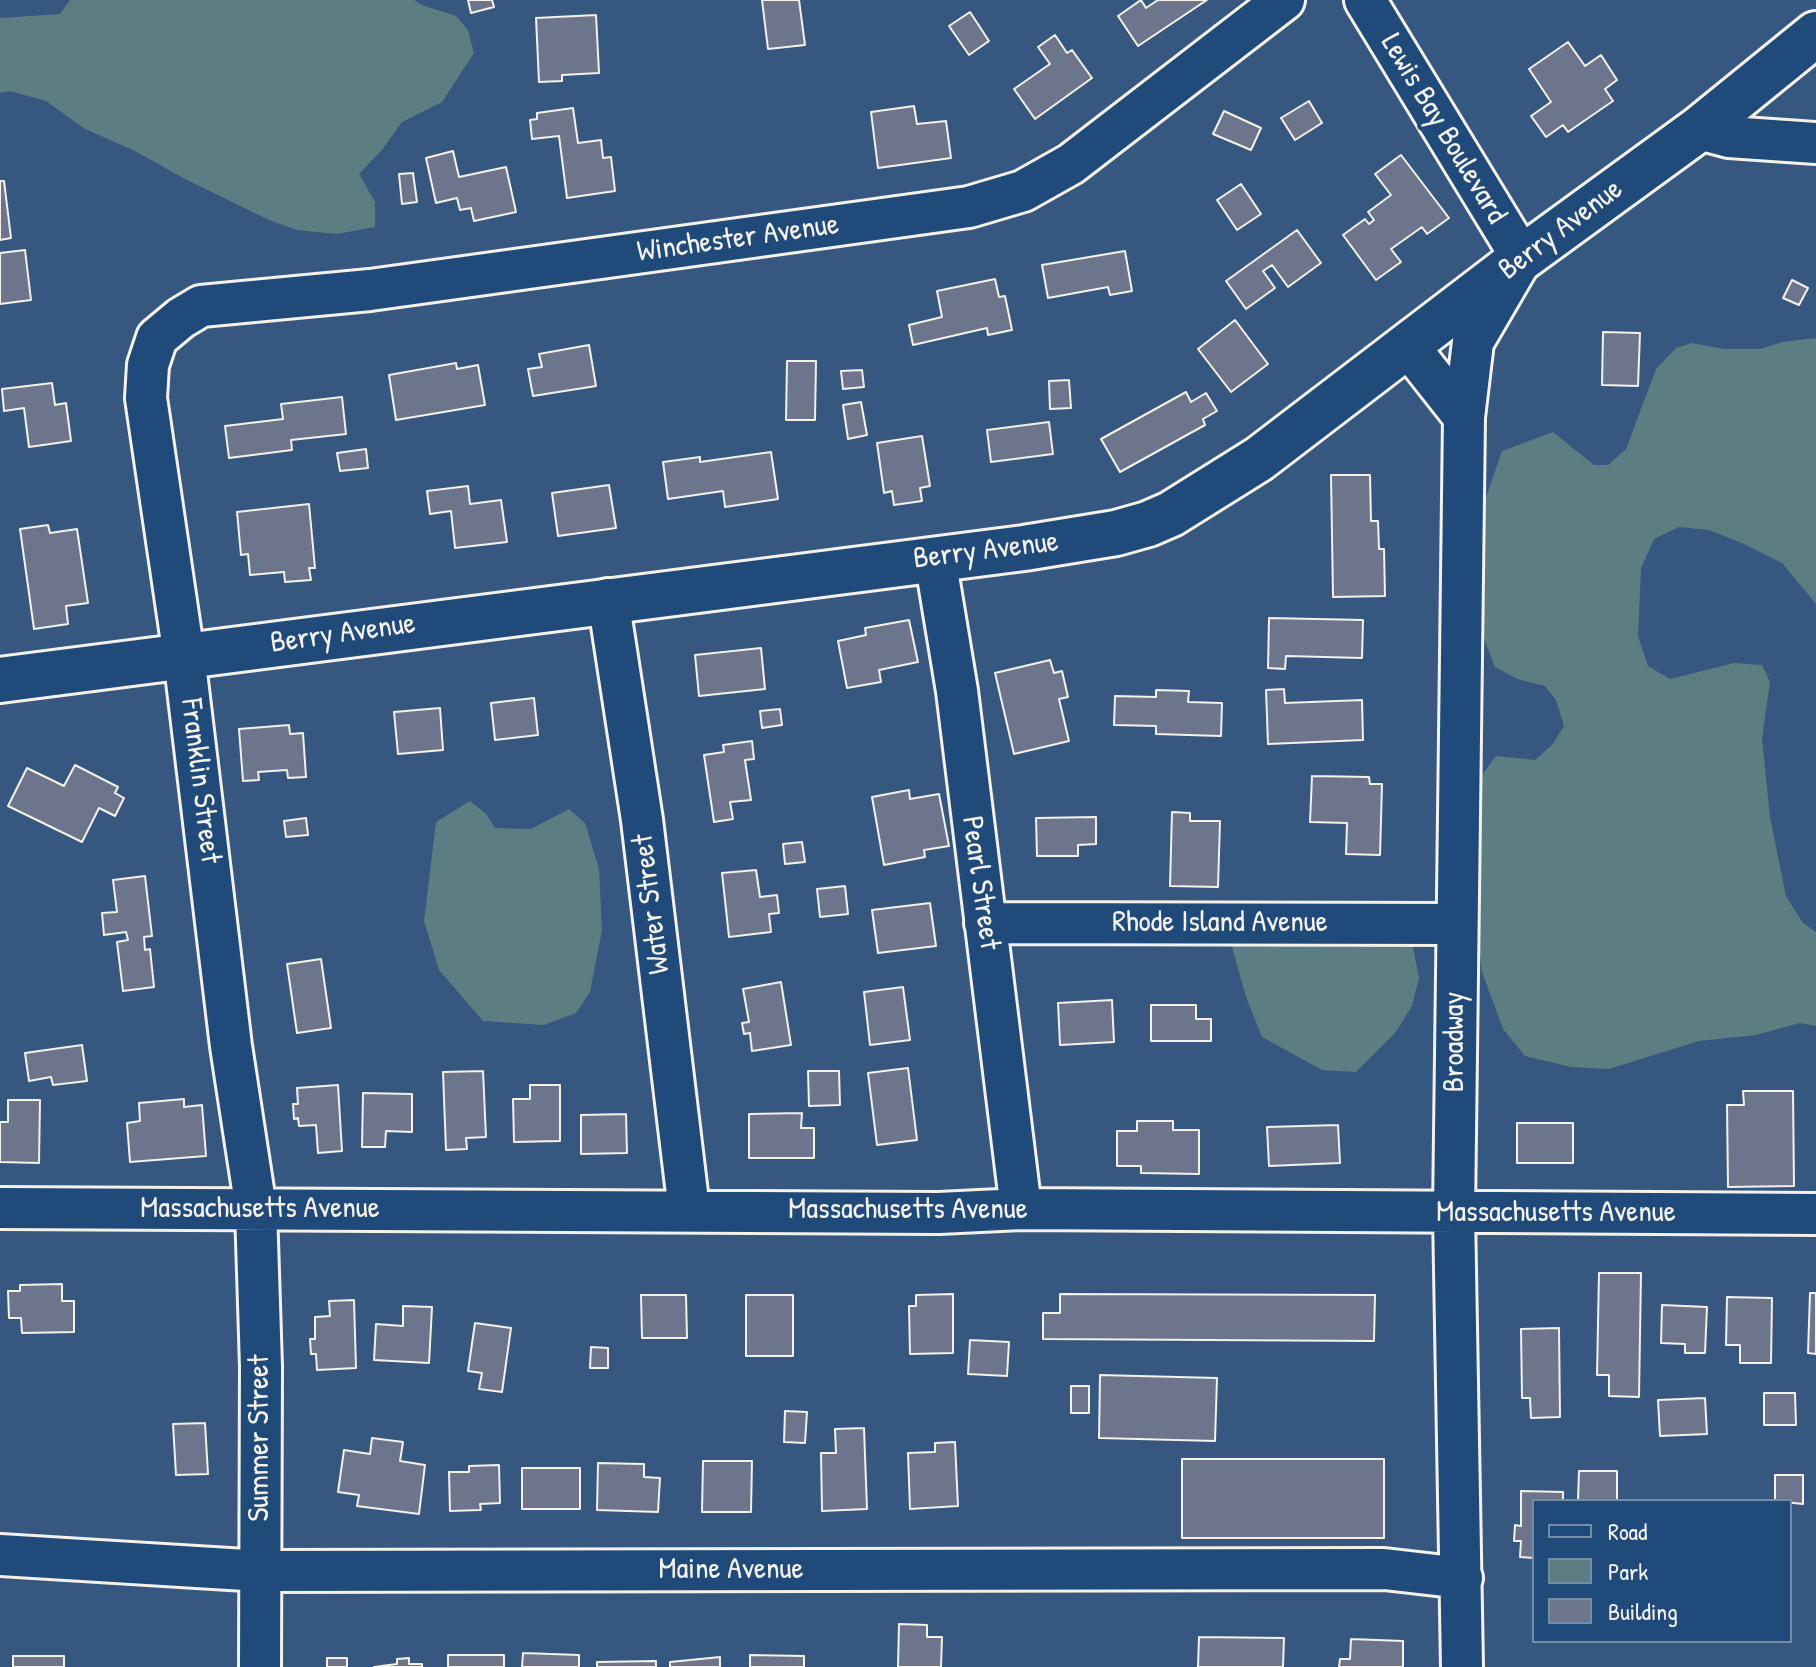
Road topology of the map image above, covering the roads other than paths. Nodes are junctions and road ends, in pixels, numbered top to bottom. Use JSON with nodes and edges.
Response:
{"nodes":[{"id":1,"x":1284,"y":0,"type":"edge"},
{"id":2,"x":1365,"y":0,"type":"edge"},
{"id":3,"x":1816,"y":34,"type":"edge"},
{"id":4,"x":1699,"y":129,"type":"junction"},
{"id":5,"x":1816,"y":143,"type":"edge"},
{"id":6,"x":1522,"y":258,"type":"junction"},
{"id":7,"x":1408,"y":346,"type":"junction"},
{"id":8,"x":151,"y":354,"type":"joint"},
{"id":9,"x":1464,"y":417,"type":"junction"},
{"id":10,"x":935,"y":558,"type":"junction"},
{"id":11,"x":608,"y":599,"type":"junction"},
{"id":12,"x":184,"y":656,"type":"junction"},
{"id":13,"x":0,"y":680,"type":"edge"},
{"id":14,"x":985,"y":923,"type":"junction"},
{"id":15,"x":1456,"y":924,"type":"junction"},
{"id":16,"x":0,"y":1208,"type":"edge"},
{"id":17,"x":256,"y":1209,"type":"junction"},
{"id":18,"x":1021,"y":1209,"type":"junction"},
{"id":19,"x":689,"y":1210,"type":"junction"},
{"id":20,"x":1454,"y":1213,"type":"junction"},
{"id":21,"x":1816,"y":1214,"type":"edge"},
{"id":22,"x":0,"y":1555,"type":"edge"},
{"id":23,"x":262,"y":1571,"type":"junction"},
{"id":24,"x":1462,"y":1578,"type":"junction"},
{"id":25,"x":260,"y":1667,"type":"edge"},
{"id":26,"x":1462,"y":1667,"type":"edge"}],
"edges":[{"from":1,"to":8,"type":"street","name":"Winchester Avenue"},
{"from":2,"to":6,"type":"street","name":"Lewis Bay Boulevard"},
{"from":3,"to":4,"type":"street","name":"Berry Avenue"},
{"from":4,"to":5,"type":"street"},
{"from":4,"to":6,"type":"street","name":"Berry Avenue"},
{"from":6,"to":7,"type":"street","name":"Berry Avenue"},
{"from":6,"to":9,"type":"street","name":"Broadway"},
{"from":7,"to":9,"type":"street"},
{"from":7,"to":10,"type":"street","name":"Berry Avenue"},
{"from":8,"to":12,"type":"street","name":"Franklin Street"},
{"from":9,"to":15,"type":"street","name":"Broadway"},
{"from":10,"to":11,"type":"street","name":"Berry Avenue"},
{"from":10,"to":14,"type":"street","name":"Pearl Street"},
{"from":11,"to":12,"type":"street","name":"Berry Avenue"},
{"from":11,"to":19,"type":"street","name":"Water Street"},
{"from":12,"to":13,"type":"street","name":"Berry Avenue"},
{"from":12,"to":17,"type":"street","name":"Franklin Street"},
{"from":14,"to":15,"type":"street","name":"Rhode Island Avenue"},
{"from":14,"to":18,"type":"street","name":"Pearl Street"},
{"from":15,"to":20,"type":"street","name":"Broadway"},
{"from":16,"to":17,"type":"street","name":"Massachusetts Avenue"},
{"from":17,"to":19,"type":"street","name":"Massachusetts Avenue"},
{"from":17,"to":23,"type":"street","name":"Summer Street"},
{"from":18,"to":19,"type":"street","name":"Massachusetts Avenue"},
{"from":18,"to":20,"type":"street","name":"Massachusetts Avenue"},
{"from":20,"to":21,"type":"street","name":"Massachusetts Avenue"},
{"from":20,"to":24,"type":"street","name":"Broadway"},
{"from":22,"to":23,"type":"street","name":"Maine Avenue"},
{"from":23,"to":24,"type":"street","name":"Maine Avenue"},
{"from":23,"to":25,"type":"street","name":"Summer Street"},
{"from":24,"to":26,"type":"street","name":"Broadway"}]}
